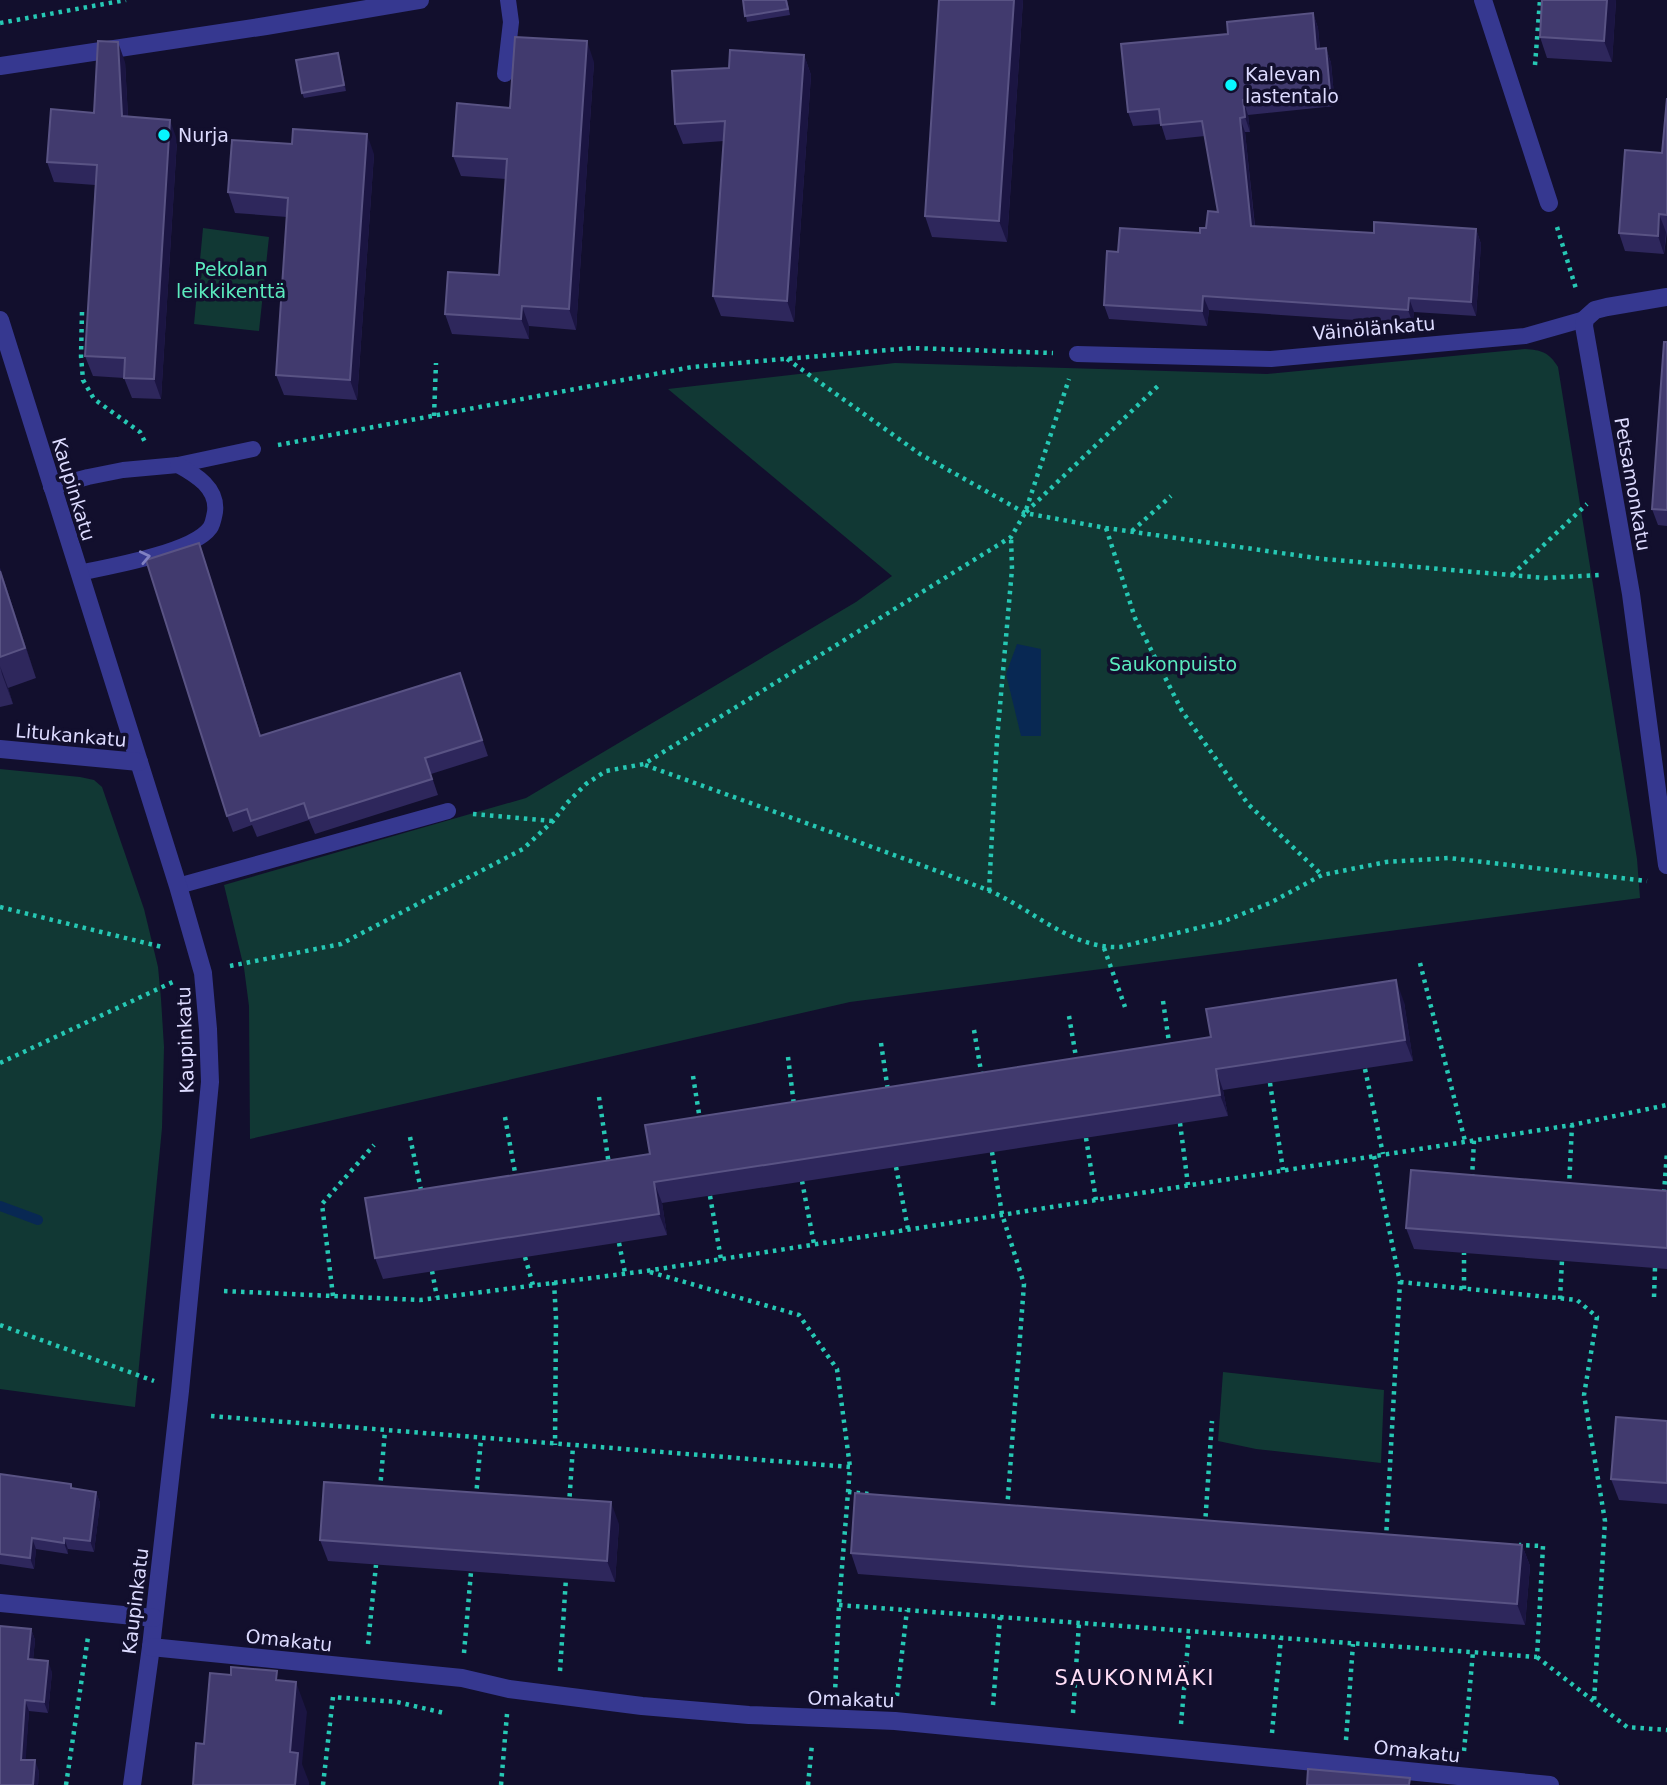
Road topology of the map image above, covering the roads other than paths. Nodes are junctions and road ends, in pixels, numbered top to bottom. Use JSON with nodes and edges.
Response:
{"nodes":[{"id":1,"x":419,"y":0,"type":"edge"},
{"id":2,"x":508,"y":0,"type":"edge"},
{"id":3,"x":1483,"y":0,"type":"edge"},
{"id":4,"x":0,"y":66,"type":"edge"},
{"id":5,"x":505,"y":74,"type":"dead end"},
{"id":6,"x":1549,"y":203,"type":"road end"},
{"id":7,"x":1667,"y":297,"type":"edge"},
{"id":8,"x":1585,"y":318,"type":"junction"},
{"id":9,"x":0,"y":320,"type":"edge"},
{"id":10,"x":1077,"y":354,"type":"road end"},
{"id":11,"x":253,"y":450,"type":"road end"},
{"id":12,"x":178,"y":464,"type":"junction"},
{"id":13,"x":51,"y":487,"type":"junction"},
{"id":14,"x":79,"y":573,"type":"junction"},
{"id":15,"x":0,"y":749,"type":"edge"},
{"id":16,"x":139,"y":762,"type":"junction"},
{"id":17,"x":448,"y":811,"type":"road end"},
{"id":18,"x":1662,"y":872,"type":"edge"},
{"id":19,"x":178,"y":886,"type":"junction"},
{"id":20,"x":0,"y":1603,"type":"edge"},
{"id":21,"x":154,"y":1618,"type":"junction"},
{"id":22,"x":151,"y":1647,"type":"junction"},
{"id":23,"x":1503,"y":1783,"type":"edge"},
{"id":24,"x":132,"y":1785,"type":"edge"},
{"id":25,"x":1550,"y":1785,"type":"edge"}],
"edges":[{"from":1,"to":4,"type":"street"},
{"from":2,"to":5,"type":"lane"},
{"from":3,"to":6,"type":"street"},
{"from":7,"to":8,"type":"street","name":"Väinölänkatu"},
{"from":8,"to":10,"type":"lane","name":"Väinölänkatu"},
{"from":8,"to":18,"type":"street","name":"Petsamonkatu"},
{"from":9,"to":13,"type":"street","name":"Kaupinkatu"},
{"from":11,"to":12,"type":"lane"},
{"from":12,"to":13,"type":"lane"},
{"from":14,"to":12,"type":"lane","one_way":true},
{"from":13,"to":14,"type":"street","name":"Kaupinkatu"},
{"from":14,"to":16,"type":"street","name":"Kaupinkatu"},
{"from":15,"to":16,"type":"street","name":"Litukankatu"},
{"from":16,"to":19,"type":"street","name":"Kaupinkatu"},
{"from":17,"to":19,"type":"lane"},
{"from":19,"to":21,"type":"street","name":"Kaupinkatu"},
{"from":20,"to":21,"type":"street"},
{"from":21,"to":22,"type":"street","name":"Kaupinkatu"},
{"from":22,"to":23,"type":"street","name":"Omakatu"},
{"from":22,"to":24,"type":"street","name":"Kaupinkatu"},
{"from":23,"to":25,"type":"street","name":"Omakatu"}]}
